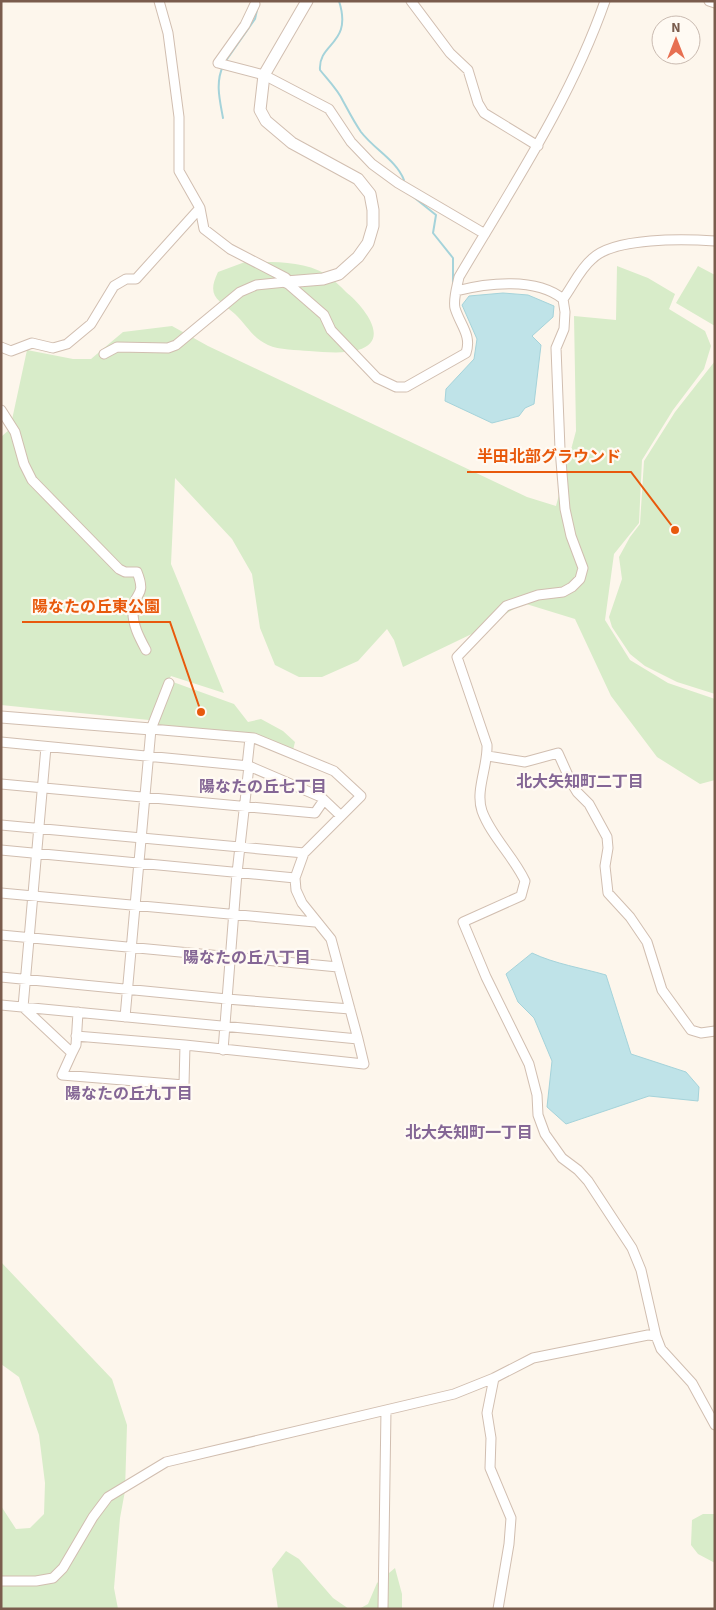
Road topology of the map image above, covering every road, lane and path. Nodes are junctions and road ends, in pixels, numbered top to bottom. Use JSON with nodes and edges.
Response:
{"nodes":[{"id":1,"x":159,"y":1,"type":"edge"},
{"id":2,"x":307,"y":1,"type":"edge"},
{"id":3,"x":412,"y":1,"type":"edge"},
{"id":4,"x":605,"y":1,"type":"edge"},
{"id":5,"x":709,"y":1,"type":"edge"},
{"id":6,"x":715,"y":3,"type":"edge"},
{"id":7,"x":255,"y":4,"type":"dead end"},
{"id":8,"x":264,"y":75,"type":"junction"},
{"id":9,"x":538,"y":146,"type":"junction"},
{"id":10,"x":200,"y":208,"type":"junction"},
{"id":11,"x":485,"y":234,"type":"junction"},
{"id":12,"x":715,"y":241,"type":"edge"},
{"id":13,"x":286,"y":282,"type":"junction"},
{"id":14,"x":456,"y":291,"type":"junction"},
{"id":15,"x":563,"y":299,"type":"junction"},
{"id":16,"x":1,"y":346,"type":"edge"},
{"id":17,"x":104,"y":354,"type":"dead end"},
{"id":18,"x":1,"y":410,"type":"edge"},
{"id":19,"x":146,"y":650,"type":"dead end"},
{"id":20,"x":169,"y":683,"type":"dead end"},
{"id":21,"x":1,"y":717,"type":"edge"},
{"id":22,"x":151,"y":729,"type":"junction"},
{"id":23,"x":250,"y":738,"type":"junction"},
{"id":24,"x":1,"y":742,"type":"edge"},
{"id":25,"x":46,"y":747,"type":"junction"},
{"id":26,"x":148,"y":756,"type":"junction"},
{"id":27,"x":488,"y":756,"type":"junction"},
{"id":28,"x":248,"y":766,"type":"junction"},
{"id":29,"x":1,"y":784,"type":"edge"},
{"id":30,"x":42,"y":789,"type":"junction"},
{"id":31,"x":146,"y":797,"type":"junction"},
{"id":32,"x":324,"y":800,"type":"junction"},
{"id":33,"x":244,"y":806,"type":"junction"},
{"id":34,"x":341,"y":816,"type":"junction"},
{"id":35,"x":1,"y":825,"type":"edge"},
{"id":36,"x":39,"y":829,"type":"junction"},
{"id":37,"x":142,"y":838,"type":"junction"},
{"id":38,"x":240,"y":846,"type":"junction"},
{"id":39,"x":1,"y":850,"type":"edge"},
{"id":40,"x":304,"y":853,"type":"junction"},
{"id":41,"x":37,"y":854,"type":"junction"},
{"id":42,"x":139,"y":864,"type":"junction"},
{"id":43,"x":237,"y":873,"type":"junction"},
{"id":44,"x":294,"y":878,"type":"junction"},
{"id":45,"x":1,"y":893,"type":"edge"},
{"id":46,"x":33,"y":897,"type":"junction"},
{"id":47,"x":135,"y":906,"type":"junction"},
{"id":48,"x":234,"y":916,"type":"junction"},
{"id":49,"x":315,"y":922,"type":"junction"},
{"id":50,"x":1,"y":935,"type":"edge"},
{"id":51,"x":29,"y":938,"type":"junction"},
{"id":52,"x":131,"y":947,"type":"junction"},
{"id":53,"x":230,"y":958,"type":"junction"},
{"id":54,"x":338,"y":967,"type":"junction"},
{"id":55,"x":1,"y":977,"type":"edge"},
{"id":56,"x":25,"y":978,"type":"junction"},
{"id":57,"x":127,"y":988,"type":"junction"},
{"id":58,"x":227,"y":999,"type":"junction"},
{"id":59,"x":1,"y":1005,"type":"edge"},
{"id":60,"x":23,"y":1007,"type":"junction"},
{"id":61,"x":350,"y":1009,"type":"junction"},
{"id":62,"x":78,"y":1012,"type":"junction"},
{"id":63,"x":125,"y":1017,"type":"junction"},
{"id":64,"x":224,"y":1026,"type":"junction"},
{"id":65,"x":715,"y":1031,"type":"edge"},
{"id":66,"x":76,"y":1036,"type":"junction"},
{"id":67,"x":358,"y":1039,"type":"junction"},
{"id":68,"x":185,"y":1045,"type":"junction"},
{"id":69,"x":223,"y":1050,"type":"junction"},
{"id":70,"x":72,"y":1053,"type":"junction"},
{"id":71,"x":656,"y":1336,"type":"junction"},
{"id":72,"x":494,"y":1378,"type":"junction"},
{"id":73,"x":386,"y":1410,"type":"junction"},
{"id":74,"x":715,"y":1425,"type":"edge"},
{"id":75,"x":1,"y":1581,"type":"edge"},
{"id":76,"x":383,"y":1609,"type":"edge"},
{"id":77,"x":498,"y":1609,"type":"edge"}],
"edges":[{"from":1,"to":10,"type":"street"},
{"from":2,"to":8,"type":"street"},
{"from":3,"to":9,"type":"street"},
{"from":4,"to":9,"type":"street"},
{"from":5,"to":6,"type":"street"},
{"from":7,"to":8,"type":"street"},
{"from":8,"to":11,"type":"street"},
{"from":8,"to":13,"type":"street"},
{"from":9,"to":11,"type":"street"},
{"from":10,"to":13,"type":"street"},
{"from":10,"to":16,"type":"street"},
{"from":11,"to":14,"type":"street"},
{"from":12,"to":15,"type":"street"},
{"from":13,"to":14,"type":"street"},
{"from":13,"to":17,"type":"street"},
{"from":14,"to":15,"type":"street"},
{"from":15,"to":27,"type":"street"},
{"from":18,"to":19,"type":"street"},
{"from":20,"to":22,"type":"street"},
{"from":21,"to":22,"type":"street"},
{"from":22,"to":23,"type":"street"},
{"from":22,"to":26,"type":"street"},
{"from":23,"to":28,"type":"street"},
{"from":23,"to":34,"type":"street"},
{"from":24,"to":25,"type":"street"},
{"from":25,"to":26,"type":"street"},
{"from":25,"to":30,"type":"street"},
{"from":26,"to":28,"type":"street"},
{"from":26,"to":31,"type":"street"},
{"from":27,"to":65,"type":"street"},
{"from":27,"to":71,"type":"street"},
{"from":28,"to":32,"type":"street"},
{"from":28,"to":33,"type":"street"},
{"from":29,"to":30,"type":"street"},
{"from":30,"to":31,"type":"street"},
{"from":30,"to":36,"type":"street"},
{"from":31,"to":33,"type":"street"},
{"from":31,"to":37,"type":"street"},
{"from":32,"to":33,"type":"street"},
{"from":32,"to":34,"type":"street"},
{"from":33,"to":38,"type":"street"},
{"from":34,"to":40,"type":"street"},
{"from":35,"to":36,"type":"street"},
{"from":36,"to":37,"type":"street"},
{"from":36,"to":41,"type":"street"},
{"from":37,"to":38,"type":"street"},
{"from":37,"to":42,"type":"street"},
{"from":38,"to":40,"type":"street"},
{"from":38,"to":43,"type":"street"},
{"from":39,"to":41,"type":"street"},
{"from":40,"to":44,"type":"street"},
{"from":41,"to":42,"type":"street"},
{"from":41,"to":46,"type":"street"},
{"from":42,"to":43,"type":"street"},
{"from":42,"to":47,"type":"street"},
{"from":43,"to":44,"type":"street"},
{"from":43,"to":48,"type":"street"},
{"from":44,"to":49,"type":"street"},
{"from":45,"to":46,"type":"street"},
{"from":46,"to":47,"type":"street"},
{"from":46,"to":51,"type":"street"},
{"from":47,"to":48,"type":"street"},
{"from":47,"to":52,"type":"street"},
{"from":48,"to":49,"type":"street"},
{"from":48,"to":53,"type":"street"},
{"from":49,"to":54,"type":"street"},
{"from":50,"to":51,"type":"street"},
{"from":51,"to":52,"type":"street"},
{"from":51,"to":56,"type":"street"},
{"from":52,"to":53,"type":"street"},
{"from":52,"to":57,"type":"street"},
{"from":53,"to":54,"type":"street"},
{"from":53,"to":58,"type":"street"},
{"from":54,"to":61,"type":"street"},
{"from":55,"to":56,"type":"street"},
{"from":56,"to":57,"type":"street"},
{"from":56,"to":60,"type":"street"},
{"from":57,"to":58,"type":"street"},
{"from":57,"to":63,"type":"street"},
{"from":58,"to":61,"type":"street"},
{"from":58,"to":64,"type":"street"},
{"from":59,"to":60,"type":"street"},
{"from":60,"to":62,"type":"street"},
{"from":60,"to":70,"type":"street"},
{"from":61,"to":67,"type":"street"},
{"from":62,"to":63,"type":"street"},
{"from":62,"to":66,"type":"street"},
{"from":63,"to":64,"type":"street"},
{"from":64,"to":67,"type":"street"},
{"from":64,"to":69,"type":"street"},
{"from":66,"to":68,"type":"street"},
{"from":66,"to":70,"type":"street"},
{"from":67,"to":69,"type":"street"},
{"from":68,"to":69,"type":"street"},
{"from":68,"to":70,"type":"street"},
{"from":71,"to":72,"type":"street"},
{"from":71,"to":74,"type":"street"},
{"from":72,"to":73,"type":"street"},
{"from":72,"to":77,"type":"street"},
{"from":73,"to":75,"type":"street"},
{"from":73,"to":76,"type":"street"}]}
